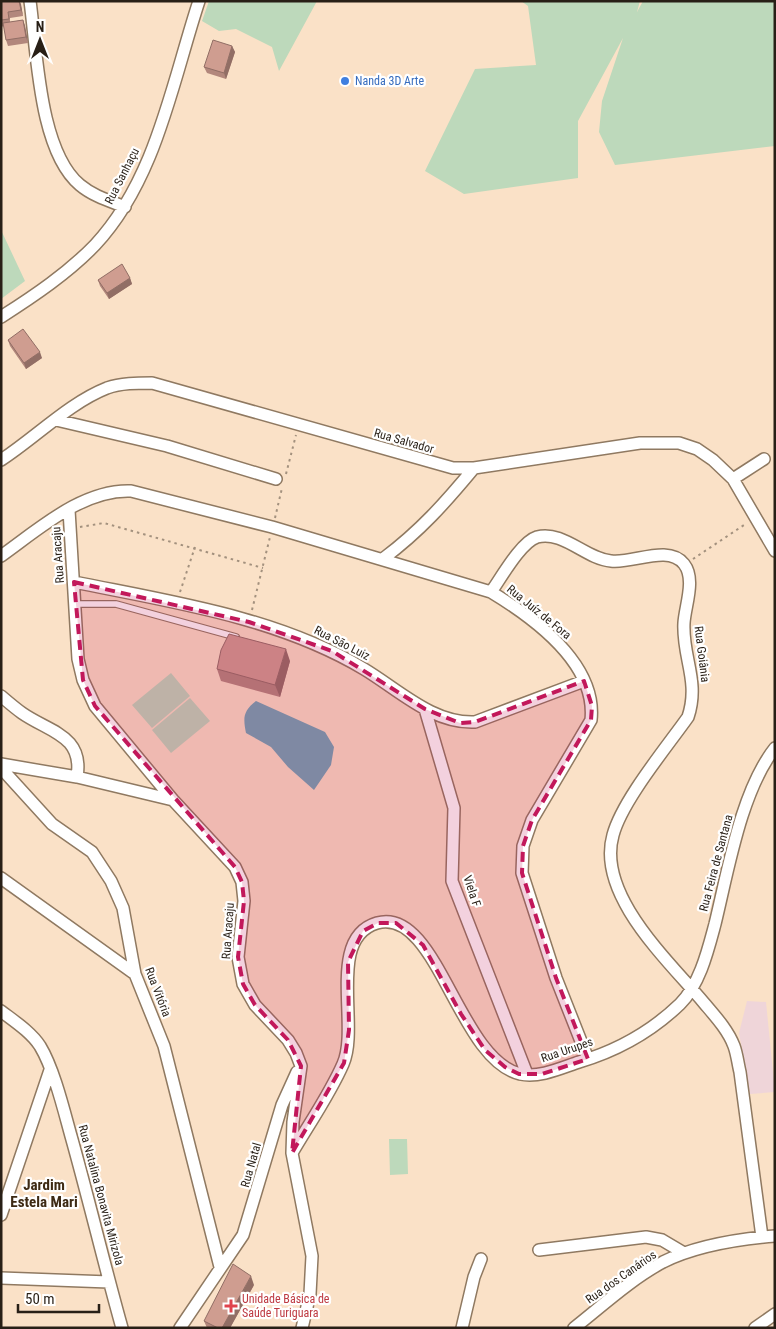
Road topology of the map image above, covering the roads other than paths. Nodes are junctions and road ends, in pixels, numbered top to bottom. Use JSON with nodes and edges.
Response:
{"nodes":[{"id":1,"x":30,"y":1,"type":"edge"},
{"id":2,"x":200,"y":1,"type":"edge"},
{"id":3,"x":125,"y":207,"type":"junction"},
{"id":4,"x":1,"y":317,"type":"edge"},
{"id":5,"x":56,"y":420,"type":"junction"},
{"id":6,"x":764,"y":459,"type":"dead end"},
{"id":7,"x":1,"y":460,"type":"edge"},
{"id":8,"x":474,"y":468,"type":"junction"},
{"id":9,"x":276,"y":479,"type":"dead end"},
{"id":10,"x":733,"y":479,"type":"junction"},
{"id":11,"x":69,"y":510,"type":"junction"},
{"id":12,"x":775,"y":551,"type":"edge"},
{"id":13,"x":1,"y":556,"type":"edge"},
{"id":14,"x":384,"y":558,"type":"junction"},
{"id":15,"x":74,"y":582,"type":"junction"},
{"id":16,"x":491,"y":592,"type":"junction"},
{"id":17,"x":75,"y":604,"type":"junction"},
{"id":18,"x":241,"y":639,"type":"edge"},
{"id":19,"x":584,"y":682,"type":"junction"},
{"id":20,"x":1,"y":696,"type":"edge"},
{"id":21,"x":425,"y":709,"type":"junction"},
{"id":22,"x":775,"y":748,"type":"edge"},
{"id":23,"x":1,"y":764,"type":"edge"},
{"id":24,"x":1,"y":768,"type":"edge"},
{"id":25,"x":77,"y":777,"type":"junction"},
{"id":26,"x":173,"y":800,"type":"junction"},
{"id":27,"x":1,"y":878,"type":"edge"},
{"id":28,"x":135,"y":974,"type":"junction"},
{"id":29,"x":691,"y":988,"type":"junction"},
{"id":30,"x":1,"y":1011,"type":"edge"},
{"id":31,"x":588,"y":1059,"type":"junction"},
{"id":32,"x":300,"y":1066,"type":"junction"},
{"id":33,"x":50,"y":1070,"type":"junction"},
{"id":34,"x":526,"y":1074,"type":"junction"},
{"id":35,"x":292,"y":1153,"type":"junction"},
{"id":36,"x":1,"y":1214,"type":"edge"},
{"id":37,"x":775,"y":1236,"type":"edge"},
{"id":38,"x":762,"y":1237,"type":"junction"},
{"id":39,"x":539,"y":1250,"type":"dead end"},
{"id":40,"x":684,"y":1253,"type":"junction"},
{"id":41,"x":481,"y":1259,"type":"dead end"},
{"id":42,"x":220,"y":1267,"type":"junction"},
{"id":43,"x":1,"y":1278,"type":"edge"},
{"id":44,"x":109,"y":1282,"type":"junction"},
{"id":45,"x":775,"y":1314,"type":"edge"},
{"id":46,"x":122,"y":1328,"type":"edge"},
{"id":47,"x":180,"y":1328,"type":"edge"},
{"id":48,"x":302,"y":1328,"type":"edge"},
{"id":49,"x":462,"y":1328,"type":"edge"},
{"id":50,"x":574,"y":1328,"type":"edge"},
{"id":51,"x":754,"y":1328,"type":"edge"}],
"edges":[{"from":1,"to":3,"type":"street"},
{"from":2,"to":3,"type":"street","name":"Rua Sanhaçu"},
{"from":3,"to":4,"type":"street","name":"Rua Sanhaçu"},
{"from":5,"to":7,"type":"street","name":"Rua Salvador"},
{"from":5,"to":8,"type":"street","name":"Rua Salvador"},
{"from":5,"to":9,"type":"street"},
{"from":6,"to":10,"type":"street"},
{"from":8,"to":10,"type":"street","name":"Rua Salvador"},
{"from":8,"to":14,"type":"street"},
{"from":10,"to":12,"type":"street","name":"Rua Salvador"},
{"from":11,"to":13,"type":"street"},
{"from":11,"to":14,"type":"street","name":"Rua Juíz de Fora"},
{"from":11,"to":15,"type":"street","name":"Rua Aracaju"},
{"from":14,"to":16,"type":"street","name":"Rua Juíz de Fora"},
{"from":15,"to":17,"type":"street","name":"Rua Aracaju"},
{"from":15,"to":21,"type":"street","name":"Rua São Luiz"},
{"from":16,"to":19,"type":"street","name":"Rua Juíz de Fora"},
{"from":16,"to":29,"type":"street","name":"Rua Goiânia"},
{"from":17,"to":18,"type":"lane"},
{"from":17,"to":26,"type":"street","name":"Rua Aracaju"},
{"from":19,"to":21,"type":"street","name":"Rua São Luiz"},
{"from":19,"to":31,"type":"street","name":"Rua Juíz de Fora"},
{"from":20,"to":25,"type":"street"},
{"from":21,"to":34,"type":"street","name":"Viela F"},
{"from":22,"to":29,"type":"street","name":"Rua Feira de Santana"},
{"from":23,"to":25,"type":"street"},
{"from":24,"to":28,"type":"street","name":"Rua Vitória"},
{"from":25,"to":26,"type":"street"},
{"from":26,"to":32,"type":"street","name":"Rua Aracaju"},
{"from":27,"to":28,"type":"street"},
{"from":28,"to":42,"type":"street","name":"Rua Vitória"},
{"from":29,"to":31,"type":"street","name":"Rua Urupes"},
{"from":29,"to":38,"type":"street"},
{"from":30,"to":33,"type":"street","name":"Rua Natalina Bonavita Mirizola"},
{"from":31,"to":34,"type":"street","name":"Rua Urupes"},
{"from":32,"to":35,"type":"street"},
{"from":32,"to":42,"type":"street","name":"Rua Natal"},
{"from":33,"to":36,"type":"street"},
{"from":33,"to":44,"type":"street","name":"Rua Natalina Bonavita Mirizola"},
{"from":34,"to":35,"type":"street","name":"Rua Urupes"},
{"from":35,"to":48,"type":"street"},
{"from":37,"to":38,"type":"street","name":"Rua dos Canários"},
{"from":38,"to":40,"type":"street","name":"Rua dos Canários"},
{"from":39,"to":40,"type":"street"},
{"from":40,"to":50,"type":"street","name":"Rua dos Canários"},
{"from":41,"to":49,"type":"street"},
{"from":42,"to":47,"type":"street","name":"Rua Natal"},
{"from":43,"to":44,"type":"street"},
{"from":44,"to":46,"type":"street","name":"Rua Natalina Bonavita Mirizola"},
{"from":45,"to":51,"type":"street"}]}
